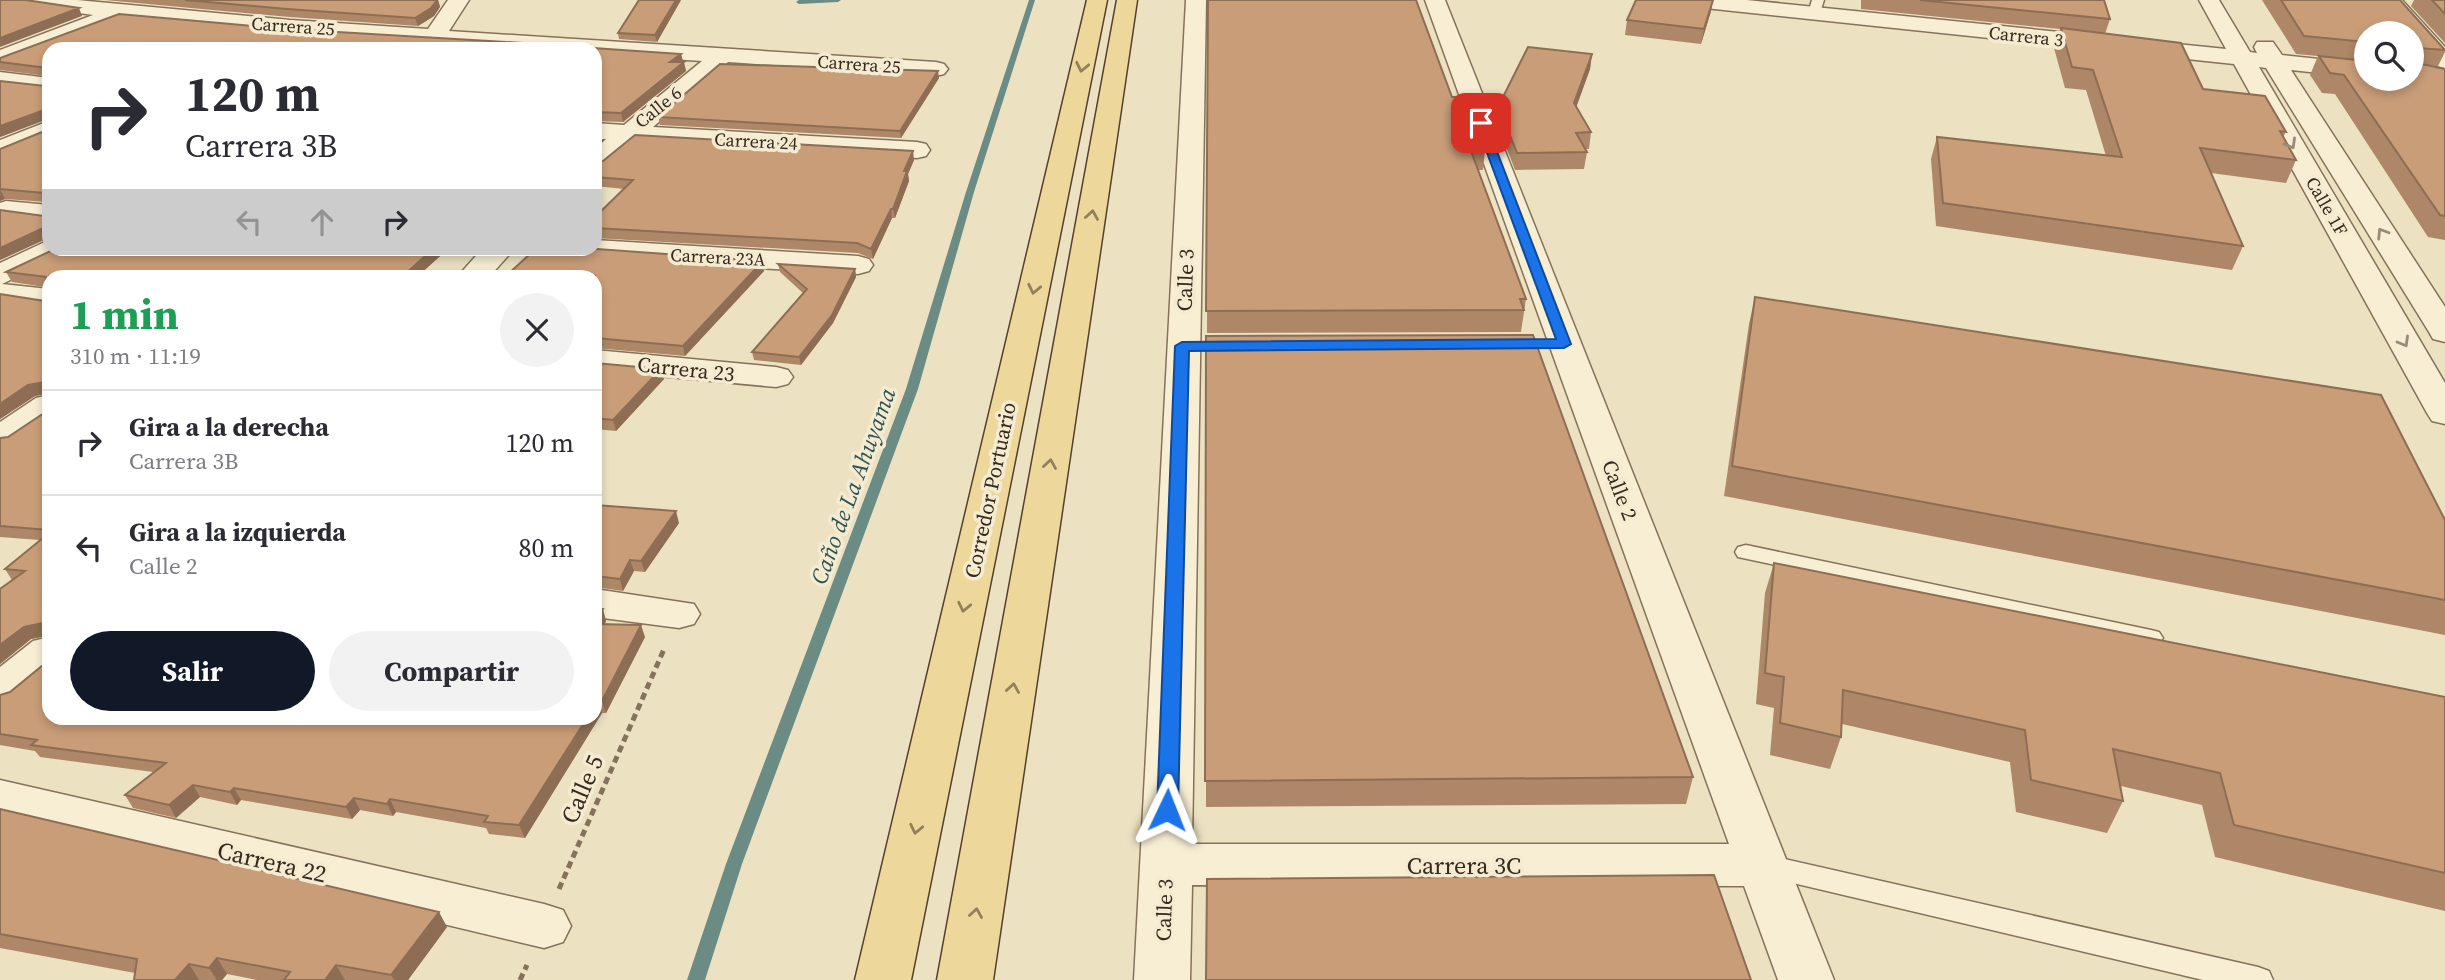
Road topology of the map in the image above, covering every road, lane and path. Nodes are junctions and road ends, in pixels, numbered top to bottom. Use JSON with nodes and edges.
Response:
{"nodes":[{"id":1,"x":29,"y":0,"type":"edge"},
{"id":2,"x":153,"y":0,"type":"edge"},
{"id":3,"x":459,"y":0,"type":"edge"},
{"id":4,"x":1097,"y":0,"type":"edge"},
{"id":5,"x":1127,"y":0,"type":"edge"},
{"id":6,"x":1196,"y":0,"type":"edge"},
{"id":7,"x":1435,"y":0,"type":"edge"},
{"id":8,"x":1686,"y":0,"type":"edge"},
{"id":9,"x":2209,"y":0,"type":"edge"},
{"id":10,"x":2238,"y":0,"type":"edge"},
{"id":11,"x":2390,"y":0,"type":"edge"},
{"id":12,"x":1816,"y":7,"type":"edge"},
{"id":13,"x":120,"y":12,"type":"junction"},
{"id":14,"x":290,"y":27,"type":"junction"},
{"id":15,"x":435,"y":35,"type":"junction"},
{"id":16,"x":255,"y":42,"type":"edge"},
{"id":17,"x":479,"y":42,"type":"edge"},
{"id":18,"x":602,"y":49,"type":"edge"},
{"id":19,"x":723,"y":55,"type":"junction"},
{"id":20,"x":0,"y":58,"type":"edge"},
{"id":21,"x":2242,"y":58,"type":"junction"},
{"id":22,"x":2274,"y":61,"type":"junction"},
{"id":23,"x":936,"y":69,"type":"edge"},
{"id":24,"x":2354,"y":70,"type":"edge"},
{"id":25,"x":2441,"y":73,"type":"edge"},
{"id":26,"x":0,"y":79,"type":"edge"},
{"id":27,"x":42,"y":84,"type":"edge"},
{"id":28,"x":42,"y":131,"type":"edge"},
{"id":29,"x":602,"y":131,"type":"edge"},
{"id":30,"x":626,"y":133,"type":"junction"},
{"id":31,"x":0,"y":149,"type":"edge"},
{"id":32,"x":917,"y":150,"type":"dead end"},
{"id":33,"x":602,"y":155,"type":"edge"},
{"id":34,"x":6,"y":210,"type":"edge"},
{"id":35,"x":42,"y":213,"type":"edge"},
{"id":36,"x":602,"y":249,"type":"edge"},
{"id":37,"x":42,"y":254,"type":"edge"},
{"id":38,"x":492,"y":256,"type":"edge"},
{"id":39,"x":2357,"y":258,"type":"junction"},
{"id":40,"x":2402,"y":264,"type":"junction"},
{"id":41,"x":858,"y":265,"type":"dead end"},
{"id":42,"x":479,"y":270,"type":"edge"},
{"id":43,"x":0,"y":275,"type":"edge"},
{"id":44,"x":0,"y":293,"type":"edge"},
{"id":45,"x":42,"y":298,"type":"edge"},
{"id":46,"x":2445,"y":332,"type":"edge"},
{"id":47,"x":602,"y":361,"type":"edge"},
{"id":48,"x":776,"y":377,"type":"dead end"},
{"id":49,"x":2444,"y":408,"type":"edge"},
{"id":50,"x":42,"y":410,"type":"edge"},
{"id":51,"x":0,"y":438,"type":"edge"},
{"id":52,"x":1746,"y":552,"type":"dead end"},
{"id":53,"x":602,"y":604,"type":"edge"},
{"id":54,"x":679,"y":614,"type":"joint"},
{"id":55,"x":2176,"y":644,"type":"edge"},
{"id":56,"x":42,"y":658,"type":"edge"},
{"id":57,"x":0,"y":691,"type":"edge"},
{"id":58,"x":0,"y":799,"type":"edge"},
{"id":59,"x":1166,"y":864,"type":"junction"},
{"id":60,"x":1762,"y":865,"type":"junction"},
{"id":61,"x":544,"y":926,"type":"junction"},
{"id":62,"x":520,"y":980,"type":"edge"},
{"id":63,"x":883,"y":980,"type":"edge"},
{"id":64,"x":965,"y":980,"type":"edge"},
{"id":65,"x":1162,"y":980,"type":"edge"},
{"id":66,"x":1806,"y":980,"type":"edge"},
{"id":67,"x":2259,"y":980,"type":"edge"}],
"edges":[{"from":1,"to":13,"type":"street","name":"Carrera 25"},
{"from":2,"to":13,"type":"street"},
{"from":3,"to":15,"type":"street"},
{"from":4,"to":63,"type":"main road","name":"Corredor Portuario","one_way":true},
{"from":64,"to":5,"type":"main road","one_way":true},
{"from":6,"to":59,"type":"street","name":"Calle 3"},
{"from":7,"to":60,"type":"street","name":"Calle 2"},
{"from":8,"to":12,"type":"street","name":"Carrera 3"},
{"from":9,"to":21,"type":"street","name":"Calle 1F"},
{"from":10,"to":22,"type":"street","name":"Calle 1F"},
{"from":11,"to":25,"type":"street"},
{"from":12,"to":21,"type":"street","name":"Carrera 3"},
{"from":13,"to":14,"type":"street","name":"Carrera 25"},
{"from":13,"to":20,"type":"street"},
{"from":14,"to":15,"type":"street","name":"Carrera 25"},
{"from":14,"to":16,"type":"street"},
{"from":15,"to":17,"type":"street","name":"Carrera 25"},
{"from":18,"to":19,"type":"street","name":"Carrera 25"},
{"from":19,"to":23,"type":"street","name":"Carrera 25"},
{"from":19,"to":30,"type":"street","name":"Calle 6"},
{"from":21,"to":22,"type":"street","name":"Carrera 3"},
{"from":21,"to":39,"type":"street","name":"Calle 1F","one_way":true},
{"from":22,"to":24,"type":"street","name":"Carrera 3"},
{"from":40,"to":22,"type":"street","name":"Calle 1F","one_way":true},
{"from":26,"to":27,"type":"street"},
{"from":28,"to":31,"type":"street"},
{"from":29,"to":30,"type":"street","name":"Carrera 24"},
{"from":30,"to":32,"type":"street","name":"Carrera 24"},
{"from":30,"to":33,"type":"street","name":"Calle 6"},
{"from":34,"to":35,"type":"street"},
{"from":36,"to":41,"type":"street","name":"Carrera 23A"},
{"from":37,"to":43,"type":"street"},
{"from":38,"to":42,"type":"street"},
{"from":39,"to":40,"type":"street"},
{"from":39,"to":49,"type":"street","name":"Calle 1F","one_way":true},
{"from":40,"to":46,"type":"street","name":"Calle 1F"},
{"from":44,"to":45,"type":"street"},
{"from":47,"to":48,"type":"street","name":"Carrera 23"},
{"from":50,"to":51,"type":"street"},
{"from":52,"to":55,"type":"lane"},
{"from":53,"to":54,"type":"street"},
{"from":54,"to":61,"type":"path","name":"Calle 5"},
{"from":56,"to":57,"type":"street"},
{"from":58,"to":61,"type":"street","name":"Carrera 22"},
{"from":59,"to":60,"type":"street","name":"Carrera 3C"},
{"from":59,"to":65,"type":"street","name":"Calle 3"},
{"from":60,"to":66,"type":"street","name":"Calle 2"},
{"from":60,"to":67,"type":"lane"},
{"from":61,"to":62,"type":"path","name":"Calle 5"}]}
